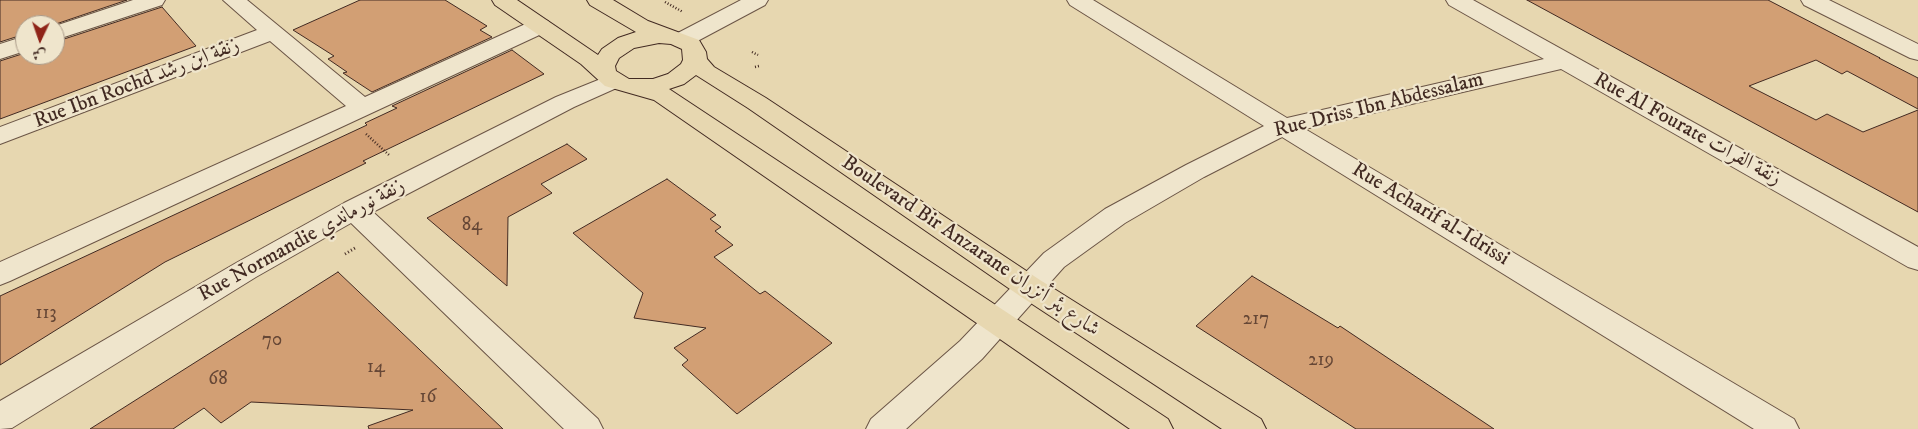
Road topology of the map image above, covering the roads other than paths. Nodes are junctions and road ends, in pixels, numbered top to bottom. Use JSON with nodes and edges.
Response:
{"nodes":[{"id":1,"x":154,"y":0,"type":"edge"},
{"id":2,"x":234,"y":0,"type":"edge"},
{"id":3,"x":502,"y":0,"type":"edge"},
{"id":4,"x":598,"y":0,"type":"edge"},
{"id":5,"x":757,"y":0,"type":"edge"},
{"id":6,"x":1078,"y":0,"type":"edge"},
{"id":7,"x":1457,"y":0,"type":"edge"},
{"id":8,"x":1812,"y":0,"type":"edge"},
{"id":9,"x":1853,"y":0,"type":"edge"},
{"id":10,"x":540,"y":26,"type":"junction"},
{"id":11,"x":65,"y":30,"type":"edge"},
{"id":12,"x":273,"y":32,"type":"junction"},
{"id":13,"x":1918,"y":32,"type":"edge"},
{"id":14,"x":681,"y":45,"type":"junction"},
{"id":15,"x":15,"y":47,"type":"edge"},
{"id":16,"x":0,"y":52,"type":"edge"},
{"id":17,"x":1918,"y":53,"type":"edge"},
{"id":18,"x":1565,"y":61,"type":"junction"},
{"id":19,"x":619,"y":80,"type":"junction"},
{"id":20,"x":362,"y":119,"type":"junction"},
{"id":21,"x":1283,"y":126,"type":"junction"},
{"id":22,"x":0,"y":136,"type":"edge"},
{"id":23,"x":354,"y":210,"type":"junction"},
{"id":24,"x":1918,"y":260,"type":"edge"},
{"id":25,"x":0,"y":274,"type":"edge"},
{"id":26,"x":1030,"y":288,"type":"junction"},
{"id":27,"x":998,"y":322,"type":"junction"},
{"id":28,"x":0,"y":418,"type":"edge"},
{"id":29,"x":586,"y":429,"type":"edge"},
{"id":30,"x":883,"y":429,"type":"edge"},
{"id":31,"x":1156,"y":429,"type":"edge"},
{"id":32,"x":1249,"y":429,"type":"edge"},
{"id":33,"x":1782,"y":429,"type":"edge"}],
"edges":[{"from":1,"to":11,"type":"street"},
{"from":2,"to":12,"type":"street"},
{"from":3,"to":10,"type":"main road"},
{"from":4,"to":14,"type":"main road","name":"Boulevard Bir Anzarane شارع بئر أنزران"},
{"from":5,"to":14,"type":"street"},
{"from":6,"to":21,"type":"street","name":"Rue Acharif al-Idrissi"},
{"from":7,"to":18,"type":"street","name":"Rue Al Fourate زنقة الفرات"},
{"from":8,"to":17,"type":"street"},
{"from":9,"to":13,"type":"street"},
{"from":10,"to":19,"type":"main road"},
{"from":10,"to":20,"type":"street"},
{"from":12,"to":20,"type":"street"},
{"from":12,"to":22,"type":"street","name":"Rue Ibn Rochd زنقة ابن رشد"},
{"from":14,"to":19,"type":"main road"},
{"from":14,"to":19,"type":"main road"},
{"from":14,"to":26,"type":"main road","name":"Boulevard Bir Anzarane شارع بئر أنزران"},
{"from":15,"to":16,"type":"street"},
{"from":18,"to":21,"type":"street","name":"Rue Driss Ibn Abdessalam"},
{"from":18,"to":24,"type":"street","name":"Rue Al Fourate زنقة الفرات"},
{"from":19,"to":23,"type":"street","name":"Rue Normandie زنقة نورماندي"},
{"from":19,"to":27,"type":"main road"},
{"from":20,"to":25,"type":"street"},
{"from":21,"to":26,"type":"street","name":"Rue Driss Ibn Abdessalam"},
{"from":21,"to":33,"type":"street","name":"Rue Acharif al-Idrissi"},
{"from":23,"to":28,"type":"street","name":"Rue Normandie زنقة نورماندي"},
{"from":23,"to":29,"type":"street"},
{"from":26,"to":27,"type":"street","name":"Rue Driss Ibn Abdessalam"},
{"from":26,"to":32,"type":"main road","name":"Boulevard Bir Anzarane شارع بئر أنزران"},
{"from":27,"to":30,"type":"street","name":"Rue Driss Ibn Abdessalam"},
{"from":27,"to":31,"type":"main road"}]}
